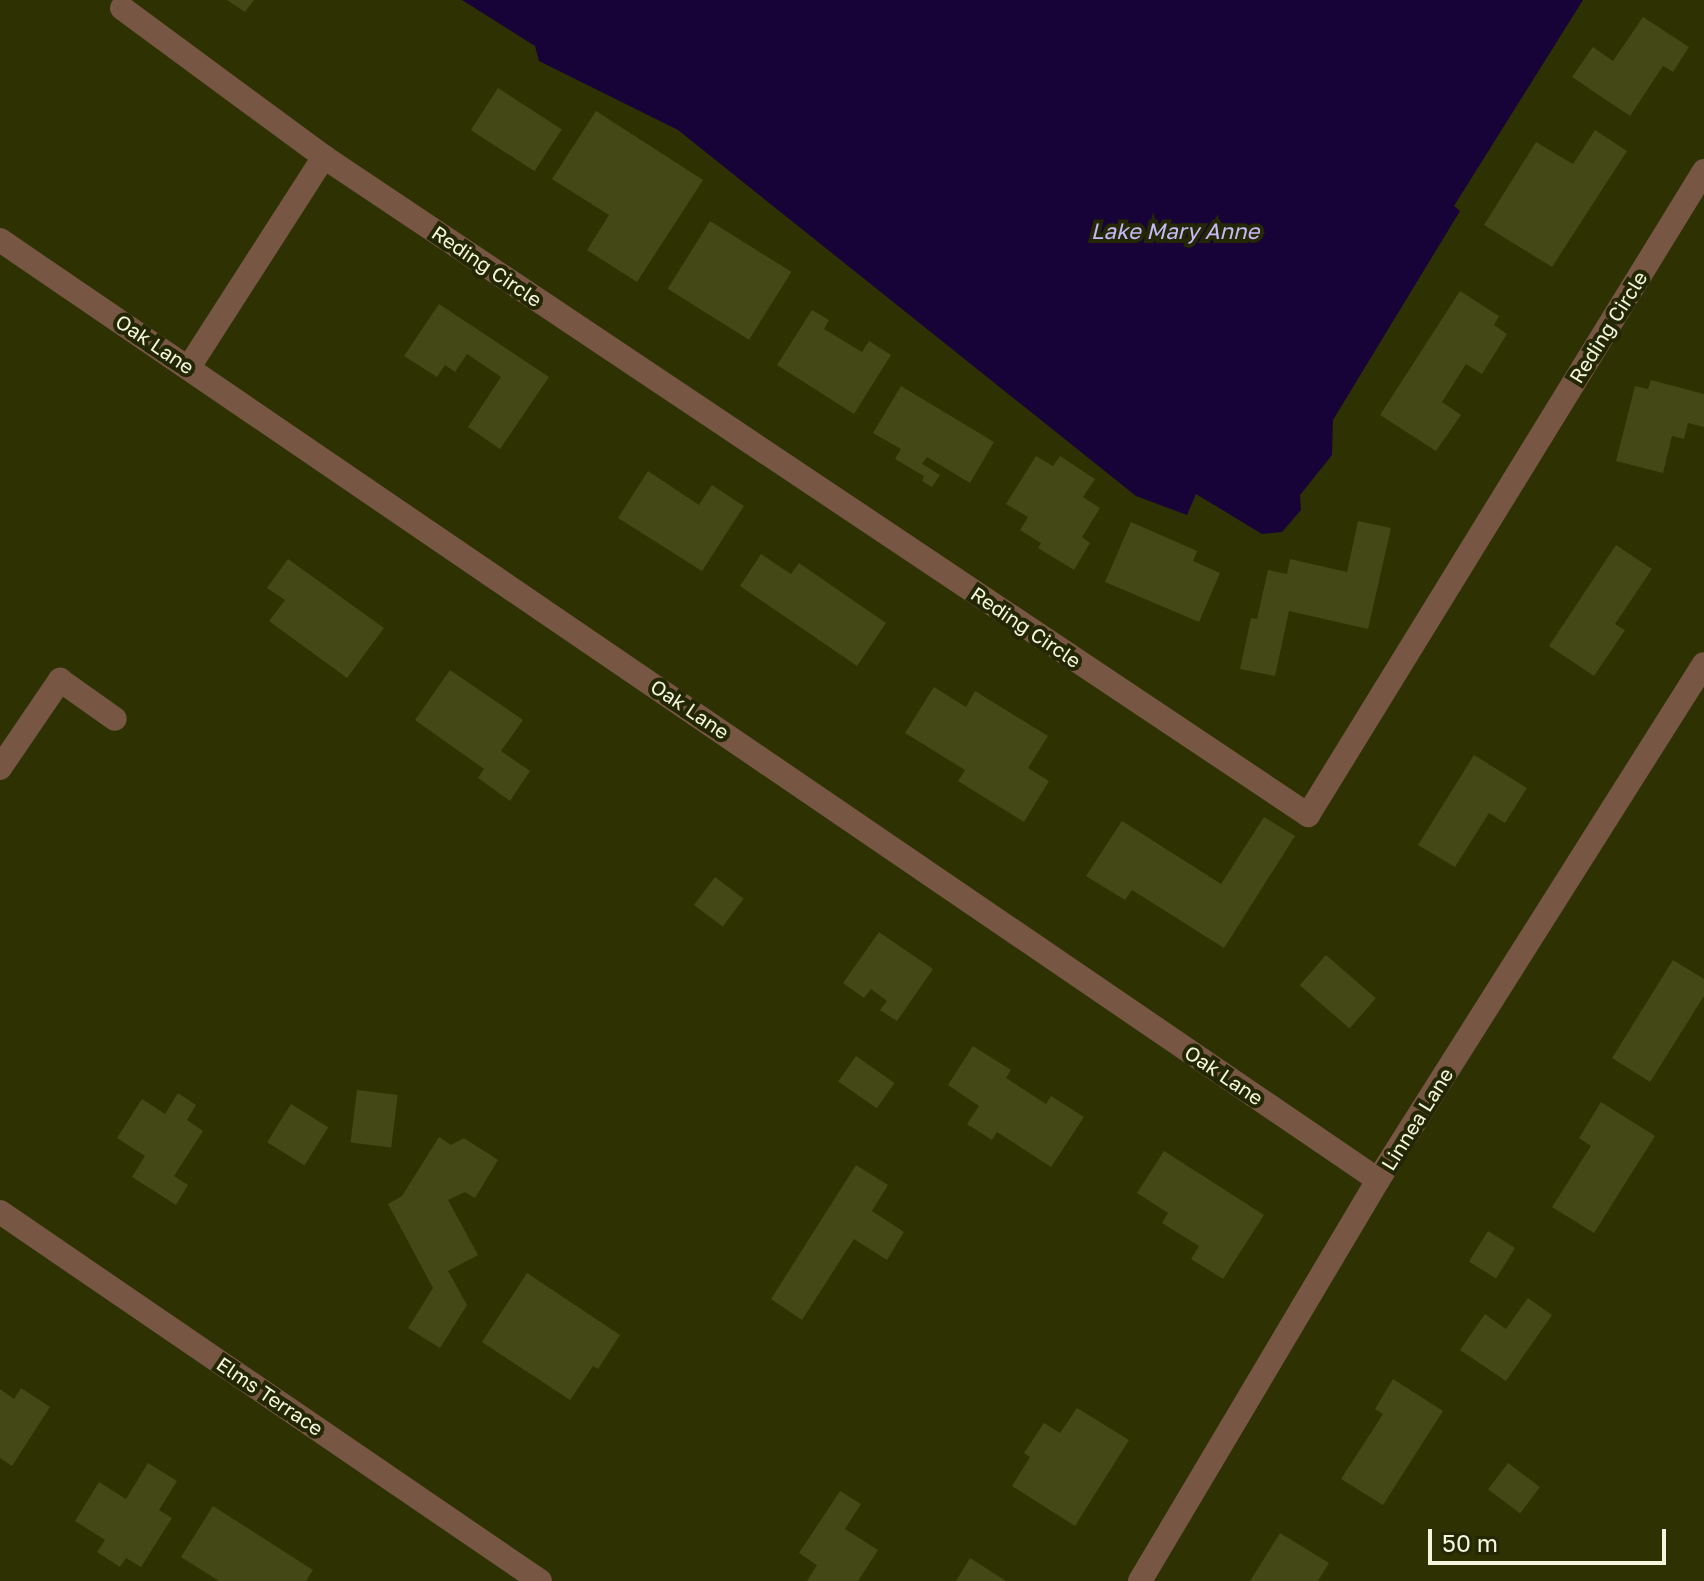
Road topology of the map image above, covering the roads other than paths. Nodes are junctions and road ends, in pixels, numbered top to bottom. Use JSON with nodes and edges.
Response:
{"nodes":[{"id":1,"x":122,"y":8,"type":"dead end"},
{"id":2,"x":324,"y":157,"type":"junction"},
{"id":3,"x":1704,"y":171,"type":"edge"},
{"id":4,"x":0,"y":240,"type":"edge"},
{"id":5,"x":189,"y":367,"type":"junction"},
{"id":6,"x":1704,"y":664,"type":"edge"},
{"id":7,"x":115,"y":719,"type":"dead end"},
{"id":8,"x":0,"y":768,"type":"edge"},
{"id":9,"x":1378,"y":1180,"type":"junction"},
{"id":10,"x":0,"y":1212,"type":"edge"},
{"id":11,"x":540,"y":1581,"type":"edge"},
{"id":12,"x":1140,"y":1581,"type":"edge"}],
"edges":[{"from":1,"to":2,"type":"street"},
{"from":2,"to":3,"type":"street","name":"Reding Circle"},
{"from":2,"to":5,"type":"street"},
{"from":4,"to":5,"type":"street","name":"Oak Lane"},
{"from":5,"to":9,"type":"street","name":"Oak Lane"},
{"from":6,"to":9,"type":"street","name":"Linnea Lane"},
{"from":7,"to":8,"type":"street"},
{"from":9,"to":12,"type":"street","name":"Linnea Lane"},
{"from":10,"to":11,"type":"street","name":"Elms Terrace"}]}
